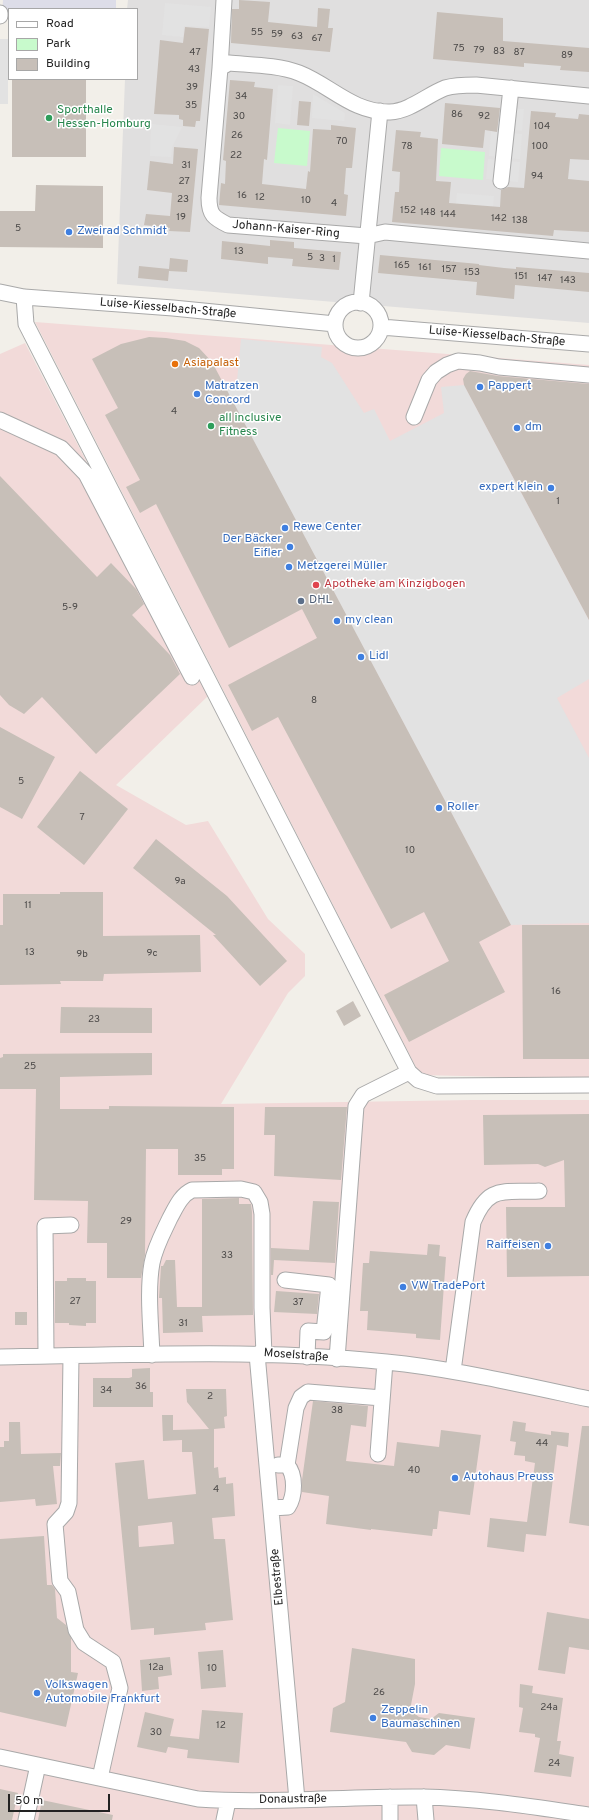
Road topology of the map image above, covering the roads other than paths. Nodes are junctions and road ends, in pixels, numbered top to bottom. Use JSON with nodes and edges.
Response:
{"nodes":[{"id":1,"x":224,"y":0,"type":"edge"},
{"id":2,"x":220,"y":68,"type":"junction"},
{"id":3,"x":511,"y":88,"type":"junction"},
{"id":4,"x":589,"y":96,"type":"edge"},
{"id":5,"x":380,"y":112,"type":"junction"},
{"id":6,"x":501,"y":181,"type":"dead end"},
{"id":7,"x":367,"y":236,"type":"junction"},
{"id":8,"x":589,"y":251,"type":"edge"},
{"id":9,"x":0,"y":292,"type":"edge"},
{"id":10,"x":24,"y":297,"type":"junction"},
{"id":11,"x":361,"y":303,"type":"junction"},
{"id":12,"x":335,"y":324,"type":"junction"},
{"id":13,"x":381,"y":327,"type":"junction"},
{"id":14,"x":589,"y":344,"type":"edge"},
{"id":15,"x":589,"y":375,"type":"edge"},
{"id":16,"x":414,"y":417,"type":"dead end"},
{"id":17,"x":0,"y":420,"type":"edge"},
{"id":18,"x":192,"y":677,"type":"dead end"},
{"id":19,"x":409,"y":1072,"type":"junction"},
{"id":20,"x":589,"y":1085,"type":"edge"},
{"id":21,"x":539,"y":1191,"type":"dead end"},
{"id":22,"x":71,"y":1225,"type":"dead end"},
{"id":23,"x":285,"y":1280,"type":"dead end"},
{"id":24,"x":261,"y":1354,"type":"junction"},
{"id":25,"x":152,"y":1355,"type":"junction"},
{"id":26,"x":46,"y":1356,"type":"junction"},
{"id":27,"x":71,"y":1356,"type":"junction"},
{"id":28,"x":0,"y":1357,"type":"edge"},
{"id":29,"x":306,"y":1357,"type":"junction"},
{"id":30,"x":337,"y":1359,"type":"junction"},
{"id":31,"x":385,"y":1362,"type":"junction"},
{"id":32,"x":453,"y":1371,"type":"junction"},
{"id":33,"x":382,"y":1398,"type":"junction"},
{"id":34,"x":589,"y":1399,"type":"edge"},
{"id":35,"x":378,"y":1454,"type":"dead end"},
{"id":36,"x":267,"y":1464,"type":"junction"},
{"id":37,"x":287,"y":1465,"type":"junction"},
{"id":38,"x":272,"y":1508,"type":"junction"},
{"id":39,"x":0,"y":1757,"type":"edge"},
{"id":40,"x":38,"y":1765,"type":"junction"},
{"id":41,"x":100,"y":1778,"type":"junction"},
{"id":42,"x":390,"y":1797,"type":"junction"},
{"id":43,"x":424,"y":1797,"type":"junction"},
{"id":44,"x":297,"y":1800,"type":"junction"},
{"id":45,"x":228,"y":1801,"type":"junction"},
{"id":46,"x":582,"y":1816,"type":"edge"},
{"id":47,"x":26,"y":1820,"type":"edge"},
{"id":48,"x":224,"y":1820,"type":"edge"},
{"id":49,"x":390,"y":1820,"type":"edge"},
{"id":50,"x":426,"y":1820,"type":"edge"}],
"edges":[{"from":1,"to":2,"type":"street","name":"Johann-Kaiser-Ring"},
{"from":2,"to":5,"type":"street"},
{"from":2,"to":7,"type":"street","name":"Johann-Kaiser-Ring"},
{"from":3,"to":4,"type":"street"},
{"from":3,"to":5,"type":"street"},
{"from":3,"to":6,"type":"street"},
{"from":5,"to":7,"type":"street"},
{"from":7,"to":8,"type":"street","name":"Johann-Kaiser-Ring"},
{"from":7,"to":11,"type":"street"},
{"from":9,"to":10,"type":"street","name":"Luise-Kiesselbach-Straße"},
{"from":10,"to":12,"type":"street","name":"Luise-Kiesselbach-Straße"},
{"from":10,"to":19,"type":"street"},
{"from":11,"to":12,"type":"street"},
{"from":11,"to":13,"type":"street"},
{"from":12,"to":13,"type":"street"},
{"from":13,"to":14,"type":"street","name":"Luise-Kiesselbach-Straße"},
{"from":15,"to":16,"type":"street"},
{"from":17,"to":18,"type":"street"},
{"from":19,"to":20,"type":"street"},
{"from":19,"to":30,"type":"street"},
{"from":21,"to":32,"type":"street"},
{"from":22,"to":26,"type":"street"},
{"from":23,"to":29,"type":"street"},
{"from":24,"to":25,"type":"street","name":"Moselstraße"},
{"from":24,"to":25,"type":"street","name":"Elbestraße"},
{"from":24,"to":29,"type":"street","name":"Moselstraße"},
{"from":24,"to":36,"type":"street","name":"Elbestraße"},
{"from":25,"to":27,"type":"street","name":"Moselstraße"},
{"from":26,"to":27,"type":"street","name":"Moselstraße"},
{"from":26,"to":28,"type":"street","name":"Moselstraße"},
{"from":27,"to":41,"type":"street"},
{"from":29,"to":30,"type":"street","name":"Moselstraße"},
{"from":30,"to":31,"type":"street","name":"Moselstraße"},
{"from":31,"to":32,"type":"street","name":"Moselstraße"},
{"from":31,"to":33,"type":"street"},
{"from":32,"to":34,"type":"street","name":"Moselstraße"},
{"from":33,"to":35,"type":"street"},
{"from":33,"to":37,"type":"street"},
{"from":36,"to":37,"type":"street"},
{"from":36,"to":38,"type":"street","name":"Elbestraße"},
{"from":37,"to":38,"type":"street"},
{"from":38,"to":44,"type":"street","name":"Elbestraße"},
{"from":39,"to":40,"type":"street","name":"Donaustraße"},
{"from":40,"to":41,"type":"street","name":"Donaustraße"},
{"from":40,"to":47,"type":"street"},
{"from":41,"to":45,"type":"street","name":"Donaustraße"},
{"from":42,"to":43,"type":"street","name":"Donaustraße"},
{"from":42,"to":44,"type":"street","name":"Donaustraße"},
{"from":42,"to":49,"type":"street"},
{"from":43,"to":46,"type":"street","name":"Donaustraße"},
{"from":43,"to":50,"type":"street"},
{"from":44,"to":45,"type":"street","name":"Donaustraße"},
{"from":45,"to":48,"type":"street"}]}
